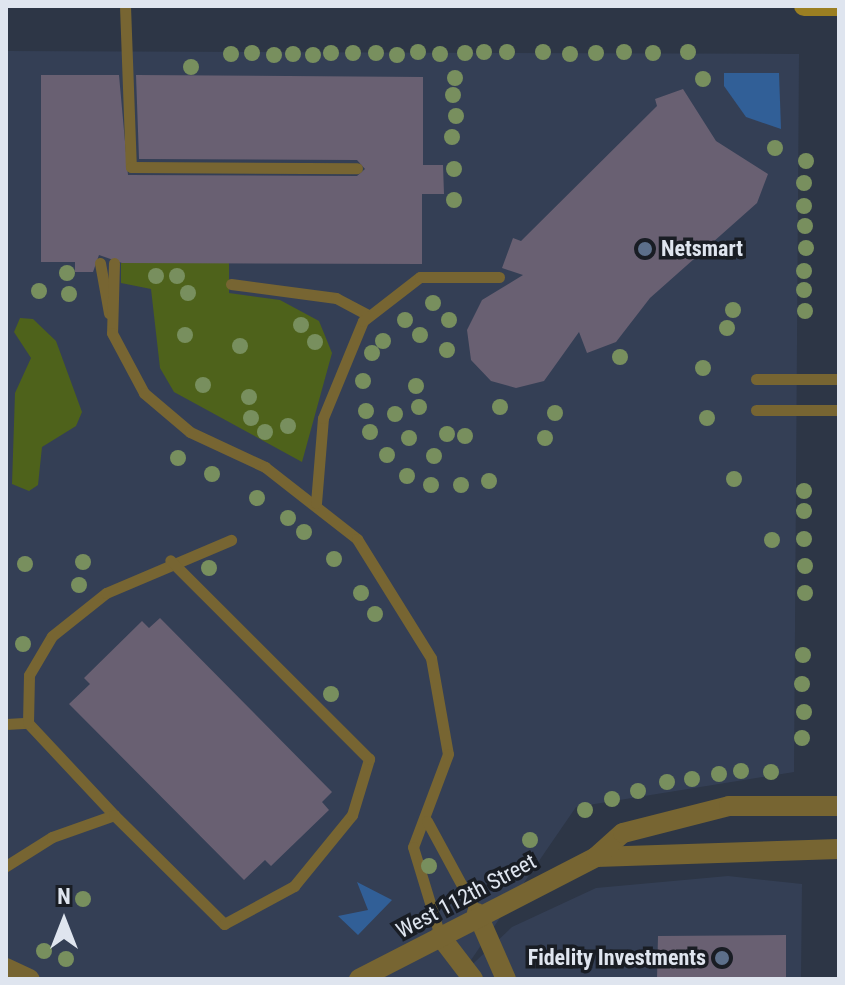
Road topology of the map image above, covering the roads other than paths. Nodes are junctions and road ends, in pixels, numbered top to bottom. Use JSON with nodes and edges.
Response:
{"nodes":[{"id":1,"x":125,"y":6,"type":"edge"},
{"id":2,"x":804,"y":6,"type":"edge"},
{"id":3,"x":839,"y":6,"type":"edge"},
{"id":4,"x":357,"y":168,"type":"dead end"},
{"id":5,"x":100,"y":263,"type":"dead end"},
{"id":6,"x":114,"y":263,"type":"dead end"},
{"id":7,"x":499,"y":277,"type":"dead end"},
{"id":8,"x":231,"y":284,"type":"dead end"},
{"id":9,"x":109,"y":313,"type":"junction"},
{"id":10,"x":368,"y":315,"type":"junction"},
{"id":11,"x":756,"y":379,"type":"dead end"},
{"id":12,"x":839,"y":379,"type":"edge"},
{"id":13,"x":756,"y":410,"type":"dead end"},
{"id":14,"x":839,"y":410,"type":"edge"},
{"id":15,"x":316,"y":503,"type":"junction"},
{"id":16,"x":231,"y":540,"type":"dead end"},
{"id":17,"x":170,"y":560,"type":"junction"},
{"id":18,"x":28,"y":723,"type":"junction"},
{"id":19,"x":6,"y":724,"type":"edge"},
{"id":20,"x":839,"y":806,"type":"edge"},
{"id":21,"x":114,"y":815,"type":"junction"},
{"id":22,"x":427,"y":821,"type":"junction"},
{"id":23,"x":839,"y":849,"type":"edge"},
{"id":24,"x":596,"y":857,"type":"junction"},
{"id":25,"x":6,"y":866,"type":"edge"},
{"id":26,"x":477,"y":913,"type":"junction"},
{"id":27,"x":440,"y":936,"type":"junction"},
{"id":28,"x":6,"y":968,"type":"edge"},
{"id":29,"x":30,"y":979,"type":"edge"},
{"id":30,"x":359,"y":979,"type":"edge"},
{"id":31,"x":473,"y":979,"type":"edge"},
{"id":32,"x":506,"y":979,"type":"edge"}],
"edges":[{"from":1,"to":4,"type":"lane"},
{"from":2,"to":3,"type":"main road"},
{"from":5,"to":9,"type":"lane"},
{"from":6,"to":9,"type":"lane"},
{"from":7,"to":10,"type":"lane"},
{"from":8,"to":10,"type":"lane"},
{"from":9,"to":15,"type":"lane"},
{"from":10,"to":15,"type":"lane"},
{"from":11,"to":12,"type":"lane"},
{"from":13,"to":14,"type":"lane"},
{"from":15,"to":22,"type":"lane"},
{"from":16,"to":17,"type":"lane"},
{"from":17,"to":18,"type":"lane"},
{"from":17,"to":21,"type":"lane"},
{"from":18,"to":19,"type":"lane"},
{"from":18,"to":21,"type":"lane"},
{"from":20,"to":24,"type":"street","name":"West 112th Street"},
{"from":21,"to":25,"type":"lane"},
{"from":22,"to":26,"type":"lane"},
{"from":22,"to":27,"type":"lane"},
{"from":23,"to":24,"type":"street","name":"West 112th Street"},
{"from":24,"to":26,"type":"street","name":"West 112th Street"},
{"from":26,"to":27,"type":"street","name":"West 112th Street"},
{"from":26,"to":32,"type":"street"},
{"from":27,"to":30,"type":"street","name":"West 112th Street"},
{"from":27,"to":31,"type":"street"},
{"from":28,"to":29,"type":"street"}]}
